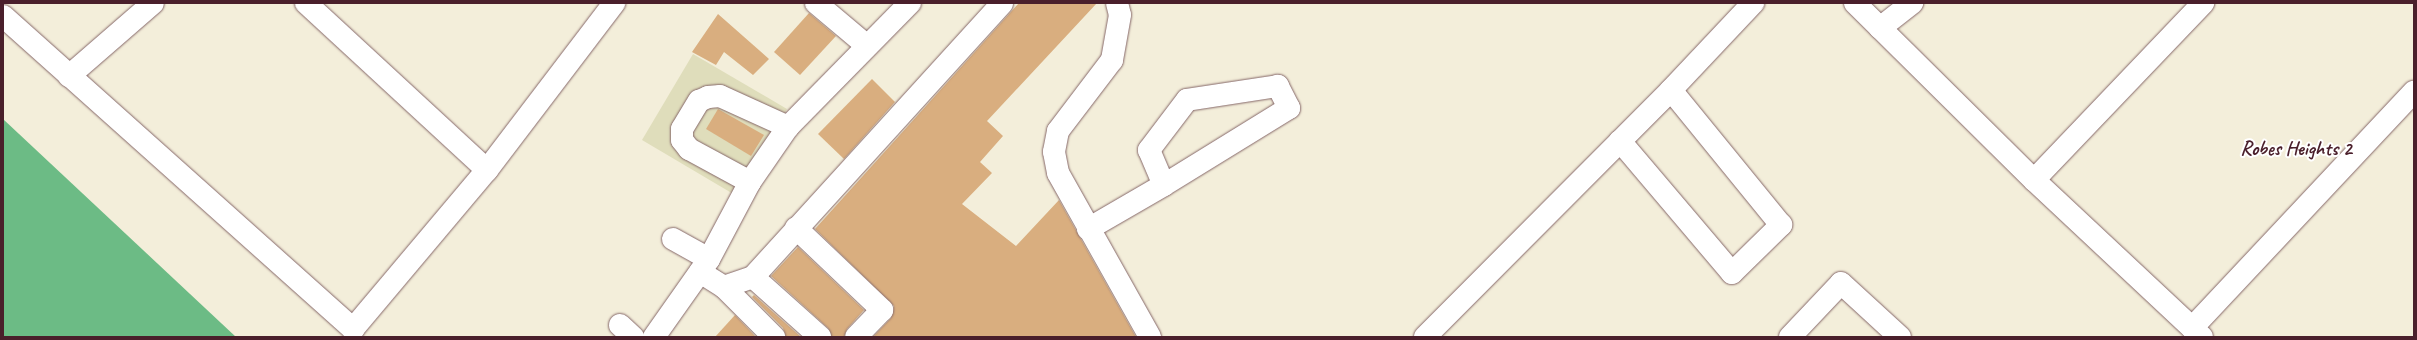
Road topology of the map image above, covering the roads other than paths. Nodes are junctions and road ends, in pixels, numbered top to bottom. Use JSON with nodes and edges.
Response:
{"nodes":[{"id":1,"x":153,"y":3,"type":"edge"},
{"id":2,"x":306,"y":3,"type":"edge"},
{"id":3,"x":614,"y":3,"type":"edge"},
{"id":4,"x":816,"y":3,"type":"edge"},
{"id":5,"x":910,"y":3,"type":"edge"},
{"id":6,"x":1002,"y":3,"type":"edge"},
{"id":7,"x":1117,"y":3,"type":"edge"},
{"id":8,"x":1753,"y":3,"type":"edge"},
{"id":9,"x":1855,"y":3,"type":"edge"},
{"id":10,"x":1912,"y":3,"type":"edge"},
{"id":11,"x":2203,"y":3,"type":"edge"},
{"id":12,"x":3,"y":16,"type":"edge"},
{"id":13,"x":1880,"y":28,"type":"junction"},
{"id":14,"x":866,"y":45,"type":"junction"},
{"id":15,"x":69,"y":76,"type":"junction"},
{"id":16,"x":1671,"y":90,"type":"junction"},
{"id":17,"x":2414,"y":92,"type":"edge"},
{"id":18,"x":788,"y":127,"type":"junction"},
{"id":19,"x":1620,"y":141,"type":"junction"},
{"id":20,"x":487,"y":170,"type":"junction"},
{"id":21,"x":2034,"y":180,"type":"junction"},
{"id":22,"x":750,"y":182,"type":"junction"},
{"id":23,"x":1164,"y":185,"type":"junction"},
{"id":24,"x":796,"y":228,"type":"junction"},
{"id":25,"x":1088,"y":229,"type":"junction"},
{"id":26,"x":673,"y":239,"type":"dead end"},
{"id":27,"x":704,"y":265,"type":"junction"},
{"id":28,"x":753,"y":277,"type":"junction"},
{"id":29,"x":724,"y":287,"type":"junction"},
{"id":30,"x":2197,"y":332,"type":"edge"},
{"id":31,"x":654,"y":337,"type":"edge"},
{"id":32,"x":774,"y":337,"type":"edge"},
{"id":33,"x":820,"y":337,"type":"edge"},
{"id":34,"x":856,"y":337,"type":"edge"},
{"id":35,"x":1150,"y":337,"type":"edge"},
{"id":36,"x":1425,"y":337,"type":"edge"},
{"id":37,"x":1790,"y":337,"type":"edge"},
{"id":38,"x":1900,"y":337,"type":"edge"}],
"edges":[{"from":1,"to":15,"type":"street"},
{"from":2,"to":20,"type":"street"},
{"from":3,"to":20,"type":"street"},
{"from":4,"to":14,"type":"street"},
{"from":5,"to":14,"type":"street"},
{"from":6,"to":24,"type":"street"},
{"from":7,"to":25,"type":"street"},
{"from":8,"to":16,"type":"street"},
{"from":9,"to":13,"type":"street"},
{"from":10,"to":13,"type":"street"},
{"from":11,"to":21,"type":"street"},
{"from":12,"to":15,"type":"street"},
{"from":13,"to":21,"type":"street"},
{"from":14,"to":18,"type":"street"},
{"from":15,"to":20,"type":"street"},
{"from":16,"to":19,"type":"street"},
{"from":16,"to":19,"type":"street"},
{"from":17,"to":30,"type":"street"},
{"from":18,"to":22,"type":"street"},
{"from":18,"to":22,"type":"street"},
{"from":19,"to":36,"type":"street"},
{"from":21,"to":30,"type":"street"},
{"from":22,"to":27,"type":"street"},
{"from":23,"to":23,"type":"street"},
{"from":23,"to":25,"type":"street"},
{"from":24,"to":28,"type":"street"},
{"from":24,"to":34,"type":"street"},
{"from":25,"to":35,"type":"street"},
{"from":26,"to":27,"type":"street"},
{"from":27,"to":29,"type":"street"},
{"from":27,"to":31,"type":"street"},
{"from":28,"to":29,"type":"street"},
{"from":28,"to":33,"type":"street"},
{"from":29,"to":32,"type":"street"},
{"from":37,"to":38,"type":"street"}]}
